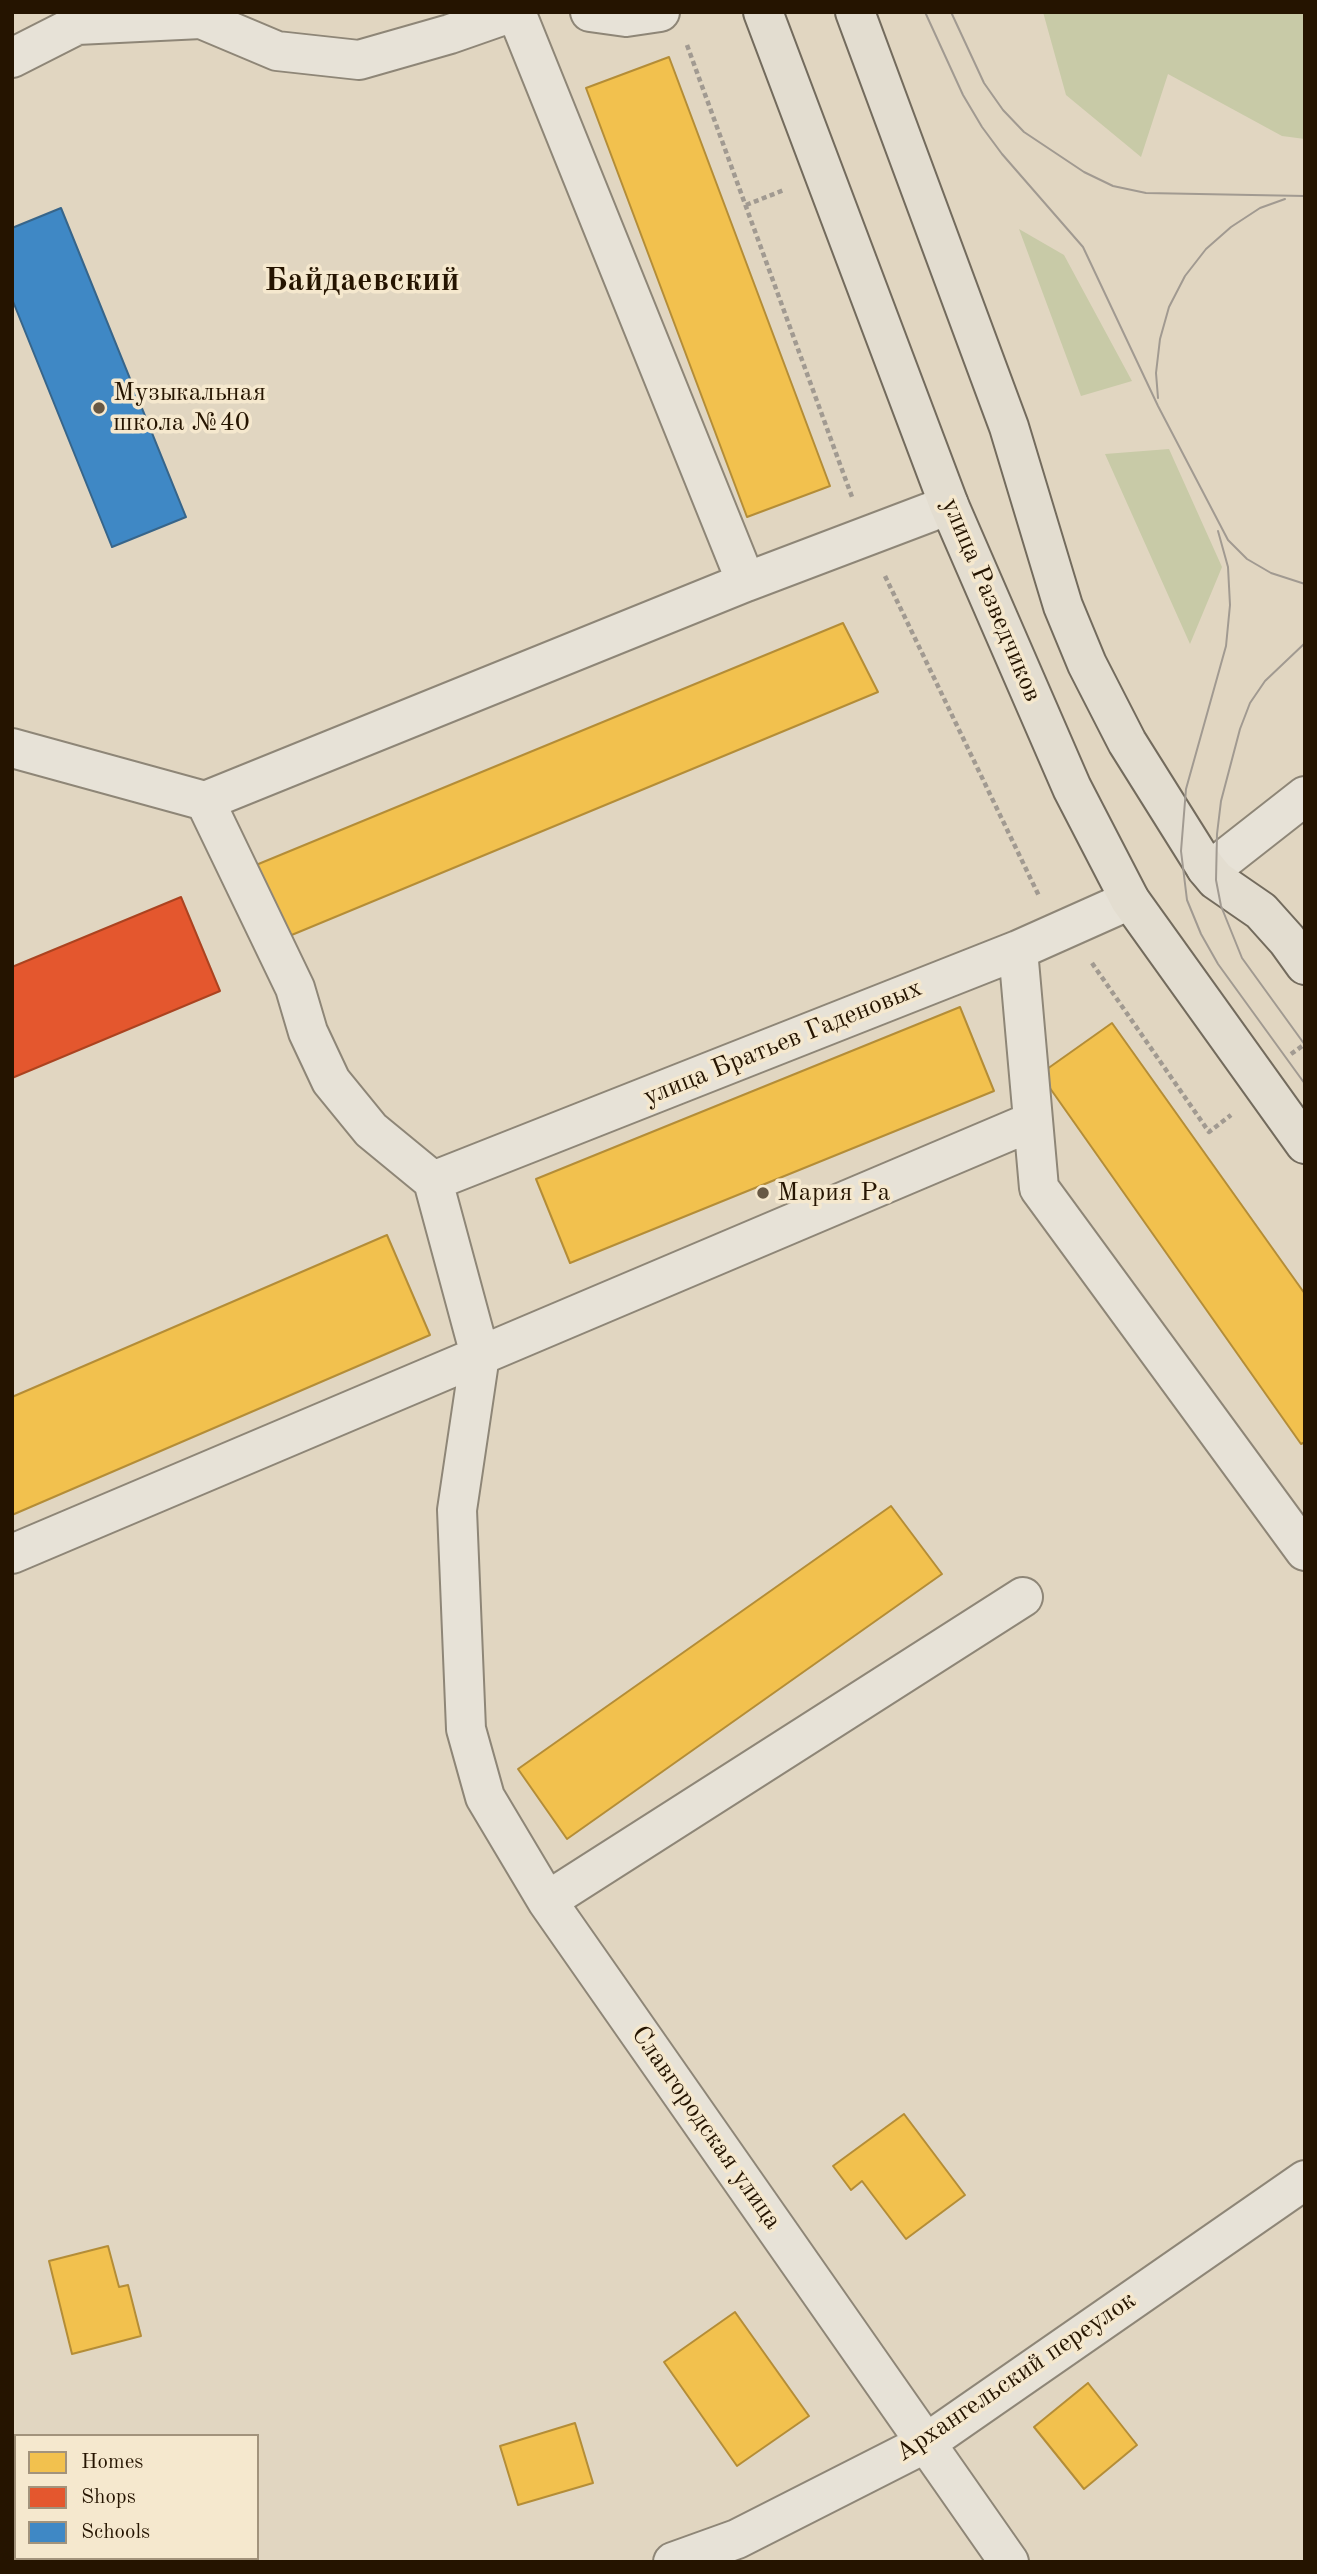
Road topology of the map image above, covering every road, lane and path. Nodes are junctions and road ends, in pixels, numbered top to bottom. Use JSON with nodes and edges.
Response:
{"nodes":[{"id":1,"x":514,"y":12,"type":"edge"},
{"id":2,"x":590,"y":12,"type":"edge"},
{"id":3,"x":763,"y":12,"type":"edge"},
{"id":4,"x":855,"y":12,"type":"edge"},
{"id":5,"x":673,"y":25,"type":"edge"},
{"id":6,"x":12,"y":58,"type":"edge"},
{"id":7,"x":949,"y":505,"type":"junction"},
{"id":8,"x":866,"y":536,"type":"junction"},
{"id":9,"x":746,"y":582,"type":"junction"},
{"id":10,"x":12,"y":748,"type":"edge"},
{"id":11,"x":1305,"y":796,"type":"edge"},
{"id":12,"x":205,"y":801,"type":"junction"},
{"id":13,"x":1206,"y":868,"type":"junction"},
{"id":14,"x":1130,"y":900,"type":"junction"},
{"id":15,"x":1068,"y":928,"type":"junction"},
{"id":16,"x":1018,"y":950,"type":"junction"},
{"id":17,"x":1305,"y":965,"type":"edge"},
{"id":18,"x":1305,"y":1044,"type":"edge"},
{"id":19,"x":1257,"y":1077,"type":"junction"},
{"id":20,"x":1031,"y":1122,"type":"junction"},
{"id":21,"x":1305,"y":1144,"type":"edge"},
{"id":22,"x":433,"y":1181,"type":"junction"},
{"id":23,"x":480,"y":1355,"type":"junction"},
{"id":24,"x":1305,"y":1551,"type":"edge"},
{"id":25,"x":12,"y":1554,"type":"edge"},
{"id":26,"x":1023,"y":1597,"type":"dead end"},
{"id":27,"x":547,"y":1901,"type":"junction"},
{"id":28,"x":1305,"y":2180,"type":"edge"},
{"id":29,"x":926,"y":2443,"type":"junction"},
{"id":30,"x":673,"y":2562,"type":"edge"},
{"id":31,"x":1009,"y":2562,"type":"edge"}],
"edges":[{"from":1,"to":6,"type":"street"},
{"from":1,"to":9,"type":"street"},
{"from":2,"to":5,"type":"street"},
{"from":3,"to":7,"type":"main road","name":"улица Разведчиков"},
{"from":4,"to":13,"type":"main road"},
{"from":5,"to":8,"type":"path"},
{"from":7,"to":8,"type":"street"},
{"from":7,"to":14,"type":"main road","name":"улица Разведчиков"},
{"from":8,"to":9,"type":"street"},
{"from":8,"to":15,"type":"path"},
{"from":9,"to":12,"type":"street"},
{"from":10,"to":12,"type":"street"},
{"from":11,"to":13,"type":"street"},
{"from":12,"to":22,"type":"street"},
{"from":13,"to":17,"type":"main road"},
{"from":14,"to":15,"type":"street","name":"улица Братьев Гаденовых"},
{"from":14,"to":19,"type":"main road","name":"улица Разведчиков"},
{"from":15,"to":16,"type":"street","name":"улица Братьев Гаденовых"},
{"from":15,"to":19,"type":"path"},
{"from":16,"to":20,"type":"street"},
{"from":16,"to":22,"type":"street","name":"улица Братьев Гаденовых"},
{"from":18,"to":19,"type":"path"},
{"from":19,"to":21,"type":"main road","name":"улица Разведчиков"},
{"from":20,"to":23,"type":"street"},
{"from":20,"to":24,"type":"street"},
{"from":22,"to":23,"type":"street"},
{"from":23,"to":25,"type":"street"},
{"from":23,"to":27,"type":"street","name":"Славгородская улица"},
{"from":26,"to":27,"type":"street"},
{"from":27,"to":29,"type":"street","name":"Славгородская улица"},
{"from":28,"to":29,"type":"street","name":"Архангельский переулок"},
{"from":29,"to":30,"type":"street","name":"Архангельский переулок"},
{"from":29,"to":31,"type":"street","name":"Славгородская улица"}]}
